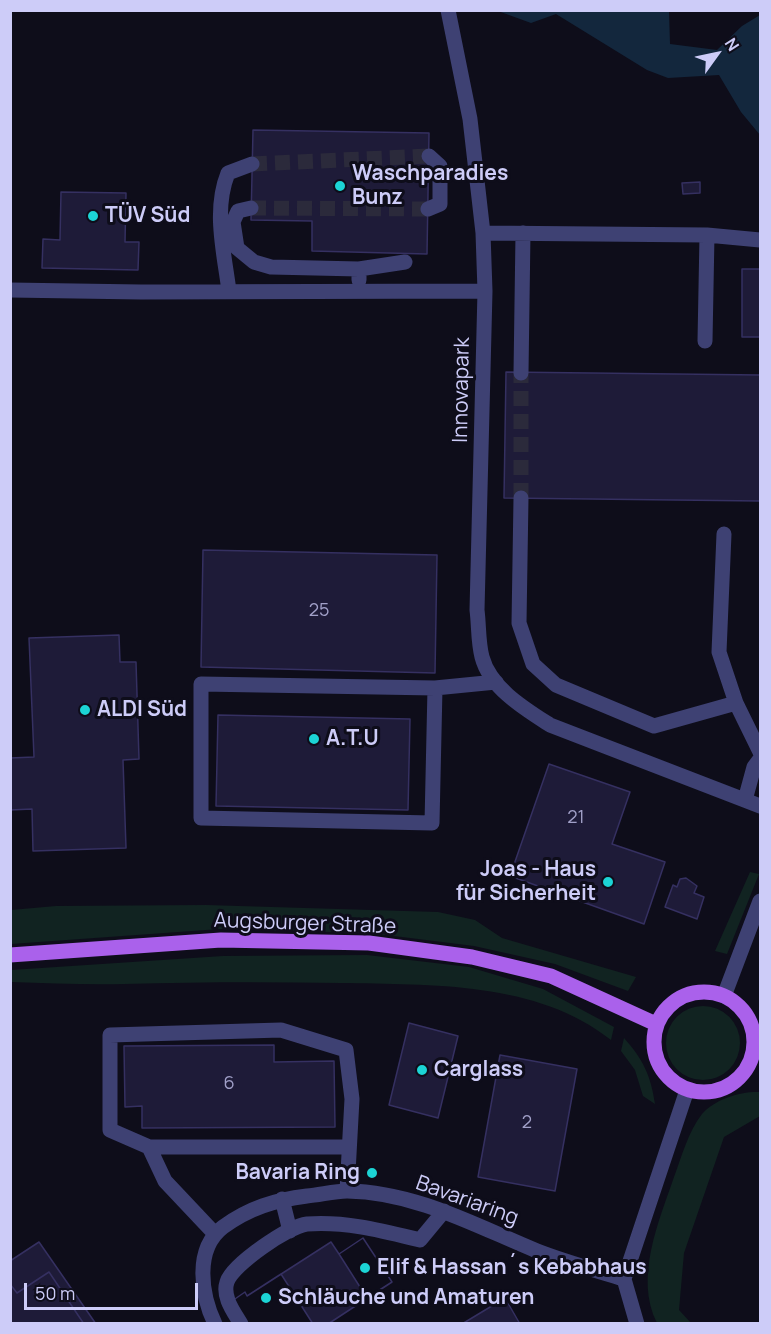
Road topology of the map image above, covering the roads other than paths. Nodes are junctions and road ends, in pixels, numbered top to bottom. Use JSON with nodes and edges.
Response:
{"nodes":[{"id":1,"x":448,"y":10,"type":"edge"},
{"id":2,"x":429,"y":156,"type":"dead end"},
{"id":3,"x":252,"y":164,"type":"tunnel mouth"},
{"id":4,"x":252,"y":208,"type":"tunnel mouth"},
{"id":5,"x":428,"y":209,"type":"dead end"},
{"id":6,"x":483,"y":233,"type":"junction"},
{"id":7,"x":523,"y":233,"type":"junction"},
{"id":8,"x":707,"y":234,"type":"junction"},
{"id":9,"x":760,"y":240,"type":"edge"},
{"id":10,"x":405,"y":262,"type":"dead end"},
{"id":11,"x":359,"y":269,"type":"junction"},
{"id":12,"x":10,"y":290,"type":"edge"},
{"id":13,"x":229,"y":291,"type":"junction"},
{"id":14,"x":485,"y":291,"type":"junction"},
{"id":15,"x":359,"y":292,"type":"junction"},
{"id":16,"x":705,"y":341,"type":"dead end"},
{"id":17,"x":521,"y":373,"type":"tunnel mouth"},
{"id":18,"x":521,"y":498,"type":"tunnel mouth"},
{"id":19,"x":724,"y":534,"type":"dead end"},
{"id":20,"x":496,"y":682,"type":"junction"},
{"id":21,"x":435,"y":688,"type":"junction"},
{"id":22,"x":736,"y":703,"type":"junction"},
{"id":23,"x":760,"y":752,"type":"edge"},
{"id":24,"x":760,"y":759,"type":"edge"},
{"id":25,"x":745,"y":800,"type":"junction"},
{"id":26,"x":760,"y":806,"type":"edge"},
{"id":27,"x":760,"y":901,"type":"edge"},
{"id":28,"x":10,"y":955,"type":"edge"},
{"id":29,"x":724,"y":996,"type":"junction"},
{"id":30,"x":656,"y":1024,"type":"junction"},
{"id":31,"x":756,"y":1059,"type":"edge"},
{"id":32,"x":687,"y":1090,"type":"junction"},
{"id":33,"x":149,"y":1147,"type":"junction"},
{"id":34,"x":349,"y":1147,"type":"junction"},
{"id":35,"x":347,"y":1191,"type":"junction"},
{"id":36,"x":282,"y":1199,"type":"junction"},
{"id":37,"x":444,"y":1210,"type":"junction"},
{"id":38,"x":290,"y":1231,"type":"junction"},
{"id":39,"x":215,"y":1234,"type":"junction"},
{"id":40,"x":624,"y":1279,"type":"junction"},
{"id":41,"x":215,"y":1323,"type":"edge"},
{"id":42,"x":242,"y":1323,"type":"edge"},
{"id":43,"x":637,"y":1323,"type":"edge"}],
"edges":[{"from":1,"to":6,"type":"street","name":"Innovapark"},
{"from":2,"to":5,"type":"street"},
{"from":3,"to":13,"type":"street"},
{"from":4,"to":11,"type":"street"},
{"from":6,"to":7,"type":"street"},
{"from":6,"to":14,"type":"street","name":"Innovapark"},
{"from":7,"to":8,"type":"street"},
{"from":7,"to":17,"type":"street"},
{"from":8,"to":9,"type":"street"},
{"from":8,"to":16,"type":"street"},
{"from":10,"to":11,"type":"street"},
{"from":11,"to":15,"type":"street"},
{"from":12,"to":13,"type":"street"},
{"from":13,"to":15,"type":"street"},
{"from":14,"to":15,"type":"street"},
{"from":14,"to":20,"type":"street","name":"Innovapark"},
{"from":18,"to":22,"type":"street"},
{"from":19,"to":22,"type":"street"},
{"from":20,"to":21,"type":"street"},
{"from":20,"to":25,"type":"street","name":"Innovapark"},
{"from":21,"to":21,"type":"street"},
{"from":22,"to":23,"type":"street"},
{"from":24,"to":25,"type":"street"},
{"from":25,"to":26,"type":"street","name":"Innovapark"},
{"from":27,"to":29,"type":"street"},
{"from":28,"to":30,"type":"main road","name":"Augsburger Straße"},
{"from":29,"to":30,"type":"main road"},
{"from":29,"to":31,"type":"main road"},
{"from":30,"to":32,"type":"main road"},
{"from":31,"to":32,"type":"main road"},
{"from":32,"to":40,"type":"street"},
{"from":33,"to":34,"type":"street"},
{"from":33,"to":34,"type":"street"},
{"from":33,"to":39,"type":"street"},
{"from":34,"to":35,"type":"street"},
{"from":35,"to":36,"type":"street","name":"Bavariaring"},
{"from":35,"to":37,"type":"street","name":"Bavariaring"},
{"from":36,"to":38,"type":"street"},
{"from":36,"to":39,"type":"street","name":"Bavariaring"},
{"from":37,"to":38,"type":"street"},
{"from":37,"to":40,"type":"street","name":"Bavariaring"},
{"from":38,"to":42,"type":"street"},
{"from":39,"to":41,"type":"street"},
{"from":40,"to":43,"type":"street"}]}
